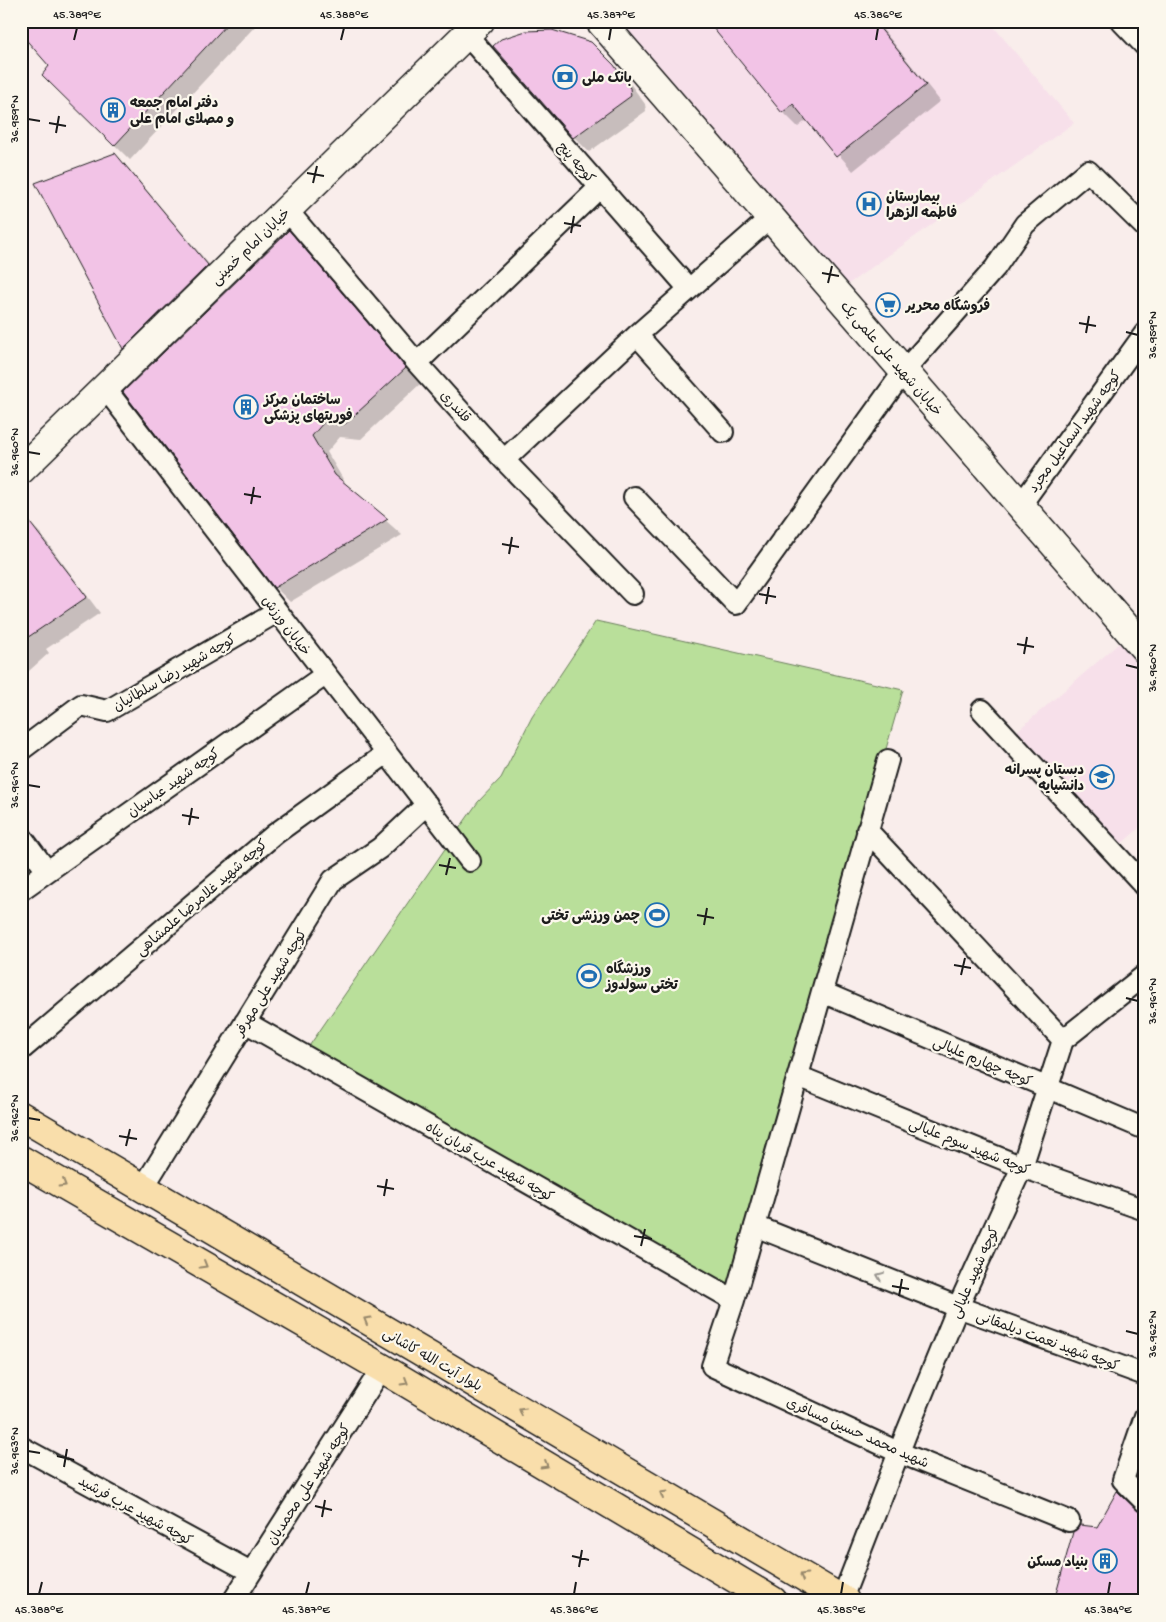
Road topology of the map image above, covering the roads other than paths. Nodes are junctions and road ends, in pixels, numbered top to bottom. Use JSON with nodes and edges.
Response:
{"nodes":[{"id":1,"x":600,"y":21,"type":"edge"},
{"id":2,"x":1121,"y":21,"type":"edge"},
{"id":3,"x":473,"y":28,"type":"edge"},
{"id":4,"x":1145,"y":46,"type":"edge"},
{"id":5,"x":600,"y":187,"type":"junction"},
{"id":6,"x":287,"y":210,"type":"junction"},
{"id":7,"x":770,"y":218,"type":"junction"},
{"id":8,"x":1145,"y":227,"type":"edge"},
{"id":9,"x":689,"y":289,"type":"junction"},
{"id":10,"x":1145,"y":333,"type":"edge"},
{"id":11,"x":636,"y":335,"type":"junction"},
{"id":12,"x":417,"y":363,"type":"junction"},
{"id":13,"x":904,"y":371,"type":"junction"},
{"id":14,"x":105,"y":388,"type":"junction"},
{"id":15,"x":723,"y":432,"type":"dead end"},
{"id":16,"x":504,"y":460,"type":"junction"},
{"id":17,"x":21,"y":470,"type":"edge"},
{"id":18,"x":634,"y":497,"type":"dead end"},
{"id":19,"x":1020,"y":506,"type":"junction"},
{"id":20,"x":633,"y":594,"type":"dead end"},
{"id":21,"x":278,"y":612,"type":"junction"},
{"id":22,"x":1140,"y":637,"type":"edge"},
{"id":23,"x":325,"y":675,"type":"junction"},
{"id":24,"x":982,"y":710,"type":"dead end"},
{"id":25,"x":21,"y":750,"type":"edge"},
{"id":26,"x":387,"y":753,"type":"junction"},
{"id":27,"x":888,"y":760,"type":"dead end"},
{"id":28,"x":427,"y":804,"type":"junction"},
{"id":29,"x":868,"y":830,"type":"junction"},
{"id":30,"x":21,"y":836,"type":"edge"},
{"id":31,"x":470,"y":861,"type":"dead end"},
{"id":32,"x":47,"y":871,"type":"junction"},
{"id":33,"x":1145,"y":886,"type":"edge"},
{"id":34,"x":21,"y":890,"type":"edge"},
{"id":35,"x":1145,"y":975,"type":"edge"},
{"id":36,"x":822,"y":992,"type":"junction"},
{"id":37,"x":245,"y":1022,"type":"junction"},
{"id":38,"x":1063,"y":1040,"type":"junction"},
{"id":39,"x":21,"y":1050,"type":"edge"},
{"id":40,"x":798,"y":1076,"type":"junction"},
{"id":41,"x":1048,"y":1088,"type":"junction"},
{"id":42,"x":21,"y":1116,"type":"edge"},
{"id":43,"x":1145,"y":1129,"type":"edge"},
{"id":44,"x":21,"y":1160,"type":"edge"},
{"id":45,"x":1022,"y":1168,"type":"junction"},
{"id":46,"x":143,"y":1188,"type":"junction"},
{"id":47,"x":1145,"y":1210,"type":"edge"},
{"id":48,"x":755,"y":1226,"type":"junction"},
{"id":49,"x":734,"y":1300,"type":"junction"},
{"id":50,"x":958,"y":1307,"type":"junction"},
{"id":51,"x":382,"y":1368,"type":"junction"},
{"id":52,"x":1145,"y":1375,"type":"edge"},
{"id":53,"x":1145,"y":1416,"type":"edge"},
{"id":54,"x":21,"y":1447,"type":"edge"},
{"id":55,"x":898,"y":1452,"type":"junction"},
{"id":56,"x":1145,"y":1502,"type":"edge"},
{"id":57,"x":1069,"y":1521,"type":"dead end"},
{"id":58,"x":251,"y":1572,"type":"junction"},
{"id":59,"x":843,"y":1600,"type":"edge"},
{"id":60,"x":233,"y":1601,"type":"edge"},
{"id":61,"x":773,"y":1601,"type":"edge"}],
"edges":[{"from":1,"to":7,"type":"main road","name":"خیابان شهید علی علمی یک"},
{"from":2,"to":4,"type":"street"},
{"from":3,"to":5,"type":"street","name":"کوچه پنج"},
{"from":3,"to":6,"type":"main road","name":"خیابان امام خمینی"},
{"from":5,"to":9,"type":"street","name":"کوچه پنج"},
{"from":5,"to":12,"type":"street"},
{"from":6,"to":12,"type":"street","name":"قلندری"},
{"from":6,"to":14,"type":"main road","name":"خیابان امام خمینی"},
{"from":7,"to":9,"type":"street"},
{"from":7,"to":13,"type":"main road","name":"خیابان شهید علی علمی یک"},
{"from":8,"to":13,"type":"street"},
{"from":9,"to":11,"type":"street"},
{"from":10,"to":19,"type":"street","name":"کوچه شهید اسماعیل مجرد"},
{"from":11,"to":15,"type":"street"},
{"from":11,"to":16,"type":"street"},
{"from":12,"to":16,"type":"street","name":"قلندری"},
{"from":13,"to":18,"type":"street"},
{"from":13,"to":19,"type":"main road","name":"خیابان شهید علی علمی یک"},
{"from":14,"to":17,"type":"main road","name":"خیابان امام خمینی"},
{"from":14,"to":21,"type":"street","name":"خیابان ورزش"},
{"from":16,"to":20,"type":"street","name":"قلندری"},
{"from":19,"to":22,"type":"main road","name":"خیابان شهید علی علمی یک"},
{"from":21,"to":23,"type":"street","name":"خیابان ورزش"},
{"from":21,"to":25,"type":"street","name":"کوچه شهید رضا سلطانیان"},
{"from":23,"to":26,"type":"street","name":"خیابان ورزش"},
{"from":23,"to":32,"type":"street","name":"کوچه شهید عباسیان"},
{"from":24,"to":33,"type":"street"},
{"from":26,"to":28,"type":"street","name":"خیابان ورزش"},
{"from":26,"to":39,"type":"street","name":"کوچه شهید غلامرضا علمشاهی"},
{"from":27,"to":29,"type":"street"},
{"from":28,"to":31,"type":"street","name":"خیابان ورزش"},
{"from":28,"to":37,"type":"street","name":"کوچه شهید علی مهرفر"},
{"from":29,"to":36,"type":"street"},
{"from":29,"to":38,"type":"street"},
{"from":30,"to":32,"type":"street"},
{"from":32,"to":34,"type":"street","name":"کوچه شهید عباسیان"},
{"from":35,"to":38,"type":"street"},
{"from":36,"to":40,"type":"street"},
{"from":36,"to":41,"type":"street","name":"کوچه چهارم علیالی"},
{"from":37,"to":46,"type":"street","name":"کوچه شهید علی مهرفر"},
{"from":37,"to":49,"type":"street","name":"کوچه شهید عرب قربان پناه"},
{"from":38,"to":41,"type":"street","name":"کوچه شهید علیالی"},
{"from":40,"to":45,"type":"street","name":"کوچه شهید سوم علیالی"},
{"from":40,"to":48,"type":"street"},
{"from":41,"to":43,"type":"street","name":"کوچه چهارم علیالی"},
{"from":41,"to":45,"type":"street","name":"کوچه شهید علیالی"},
{"from":42,"to":46,"type":"main road","name":"بلوار آیت الله کاشانی"},
{"from":44,"to":51,"type":"main road","one_way":true},
{"from":45,"to":47,"type":"street","name":"کوچه شهید سوم علیالی"},
{"from":45,"to":50,"type":"street","name":"کوچه شهید علیالی"},
{"from":59,"to":46,"type":"main road","name":"بلوار آیت الله کاشانی","one_way":true},
{"from":48,"to":49,"type":"street"},
{"from":50,"to":48,"type":"street","name":"کوچه شهید نعمت دیلمقانی","one_way":true},
{"from":49,"to":55,"type":"street","name":"شهید محمد حسین مسافری"},
{"from":50,"to":52,"type":"street","name":"کوچه شهید نعمت دیلمقانی"},
{"from":50,"to":55,"type":"street","name":"کوچه شهید علیالی"},
{"from":51,"to":58,"type":"street","name":"کوچه شهید علی محمدیان"},
{"from":51,"to":61,"type":"main road","one_way":true},
{"from":53,"to":56,"type":"street"},
{"from":54,"to":58,"type":"street","name":"کوچه شهید عرب فرشید"},
{"from":55,"to":57,"type":"street","name":"شهید محمد حسین مسافری"},
{"from":55,"to":59,"type":"street","name":"کوچه شهید علیالی"},
{"from":58,"to":60,"type":"street","name":"کوچه شهید علی محمدیان"}]}
